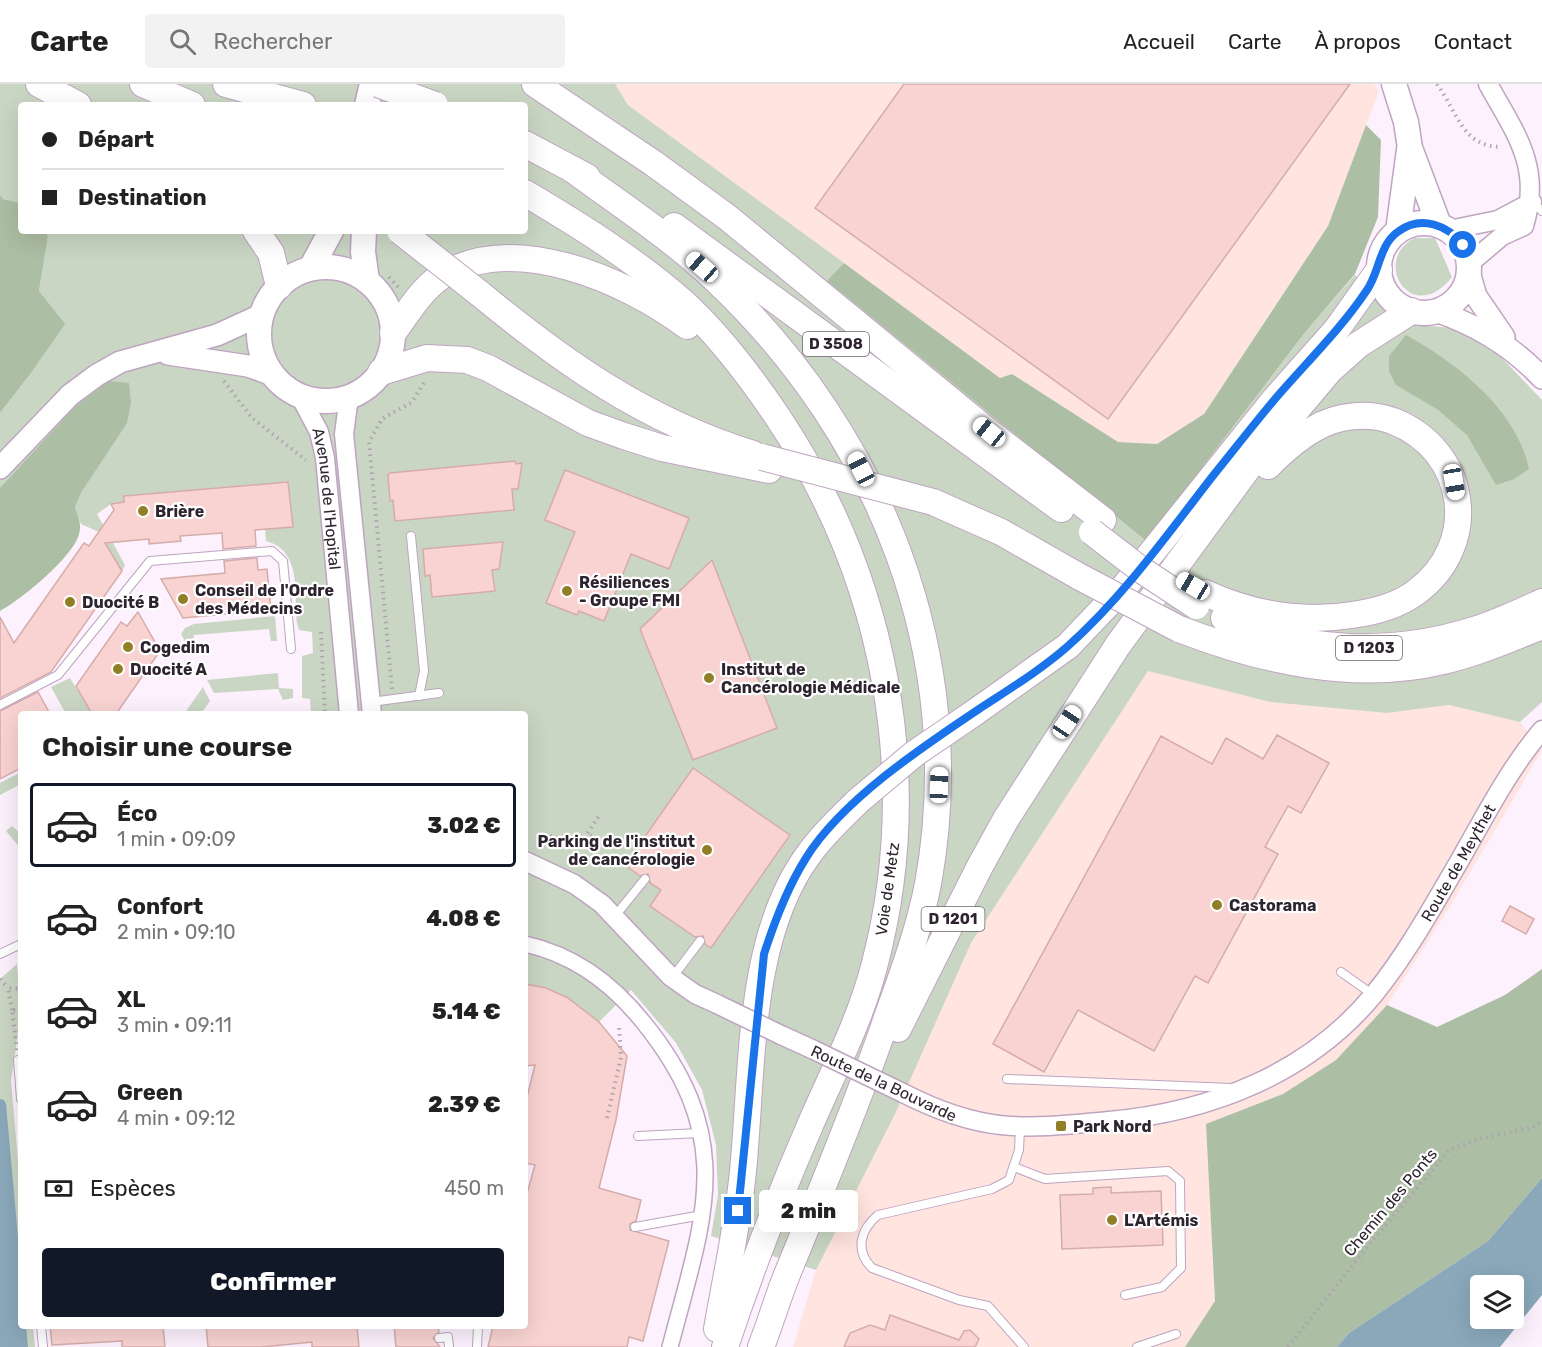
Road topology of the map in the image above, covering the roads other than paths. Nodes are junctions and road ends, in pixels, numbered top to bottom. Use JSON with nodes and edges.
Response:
{"nodes":[{"id":1,"x":39,"y":84,"type":"edge"},
{"id":2,"x":143,"y":84,"type":"edge"},
{"id":3,"x":226,"y":84,"type":"edge"},
{"id":4,"x":372,"y":84,"type":"edge"},
{"id":5,"x":378,"y":84,"type":"edge"},
{"id":6,"x":402,"y":84,"type":"edge"},
{"id":7,"x":535,"y":84,"type":"edge"},
{"id":8,"x":560,"y":84,"type":"edge"},
{"id":9,"x":1394,"y":84,"type":"edge"},
{"id":10,"x":1488,"y":84,"type":"edge"},
{"id":11,"x":72,"y":102,"type":"edge"},
{"id":12,"x":185,"y":102,"type":"edge"},
{"id":13,"x":292,"y":102,"type":"edge"},
{"id":14,"x":368,"y":102,"type":"edge"},
{"id":15,"x":398,"y":102,"type":"edge"},
{"id":16,"x":427,"y":102,"type":"edge"},
{"id":17,"x":528,"y":146,"type":"edge"},
{"id":18,"x":1410,"y":148,"type":"junction"},
{"id":19,"x":653,"y":163,"type":"junction"},
{"id":20,"x":572,"y":169,"type":"junction"},
{"id":21,"x":528,"y":196,"type":"edge"},
{"id":22,"x":1537,"y":207,"type":"edge"},
{"id":23,"x":1444,"y":228,"type":"junction"},
{"id":24,"x":1398,"y":231,"type":"junction"},
{"id":25,"x":258,"y":234,"type":"edge"},
{"id":26,"x":329,"y":234,"type":"edge"},
{"id":27,"x":364,"y":234,"type":"edge"},
{"id":28,"x":404,"y":234,"type":"edge"},
{"id":29,"x":311,"y":268,"type":"junction"},
{"id":30,"x":1469,"y":268,"type":"junction"},
{"id":31,"x":1379,"y":270,"type":"junction"},
{"id":32,"x":367,"y":281,"type":"junction"},
{"id":33,"x":279,"y":286,"type":"junction"},
{"id":34,"x":1411,"y":311,"type":"junction"},
{"id":35,"x":1436,"y":311,"type":"junction"},
{"id":36,"x":261,"y":315,"type":"junction"},
{"id":37,"x":393,"y":333,"type":"junction"},
{"id":38,"x":158,"y":353,"type":"junction"},
{"id":39,"x":1517,"y":354,"type":"junction"},
{"id":40,"x":381,"y":372,"type":"junction"},
{"id":41,"x":273,"y":375,"type":"junction"},
{"id":42,"x":1542,"y":378,"type":"edge"},
{"id":43,"x":300,"y":396,"type":"junction"},
{"id":44,"x":349,"y":397,"type":"junction"},
{"id":45,"x":783,"y":425,"type":"junction"},
{"id":46,"x":765,"y":463,"type":"junction"},
{"id":47,"x":0,"y":468,"type":"edge"},
{"id":48,"x":1098,"y":526,"type":"junction"},
{"id":49,"x":1204,"y":531,"type":"junction"},
{"id":50,"x":411,"y":536,"type":"dead end"},
{"id":51,"x":1201,"y":599,"type":"junction"},
{"id":52,"x":1542,"y":602,"type":"edge"},
{"id":53,"x":1542,"y":626,"type":"edge"},
{"id":54,"x":291,"y":649,"type":"dead end"},
{"id":55,"x":439,"y":693,"type":"dead end"},
{"id":56,"x":419,"y":696,"type":"junction"},
{"id":57,"x":0,"y":705,"type":"edge"},
{"id":58,"x":371,"y":708,"type":"edge"},
{"id":59,"x":348,"y":711,"type":"edge"},
{"id":60,"x":1542,"y":730,"type":"edge"},
{"id":61,"x":530,"y":855,"type":"edge"},
{"id":62,"x":645,"y":879,"type":"dead end"},
{"id":63,"x":615,"y":916,"type":"junction"},
{"id":64,"x":700,"y":941,"type":"dead end"},
{"id":65,"x":18,"y":945,"type":"edge"},
{"id":66,"x":528,"y":945,"type":"edge"},
{"id":67,"x":0,"y":954,"type":"edge"},
{"id":68,"x":1341,"y":972,"type":"dead end"},
{"id":69,"x":672,"y":978,"type":"junction"},
{"id":70,"x":1373,"y":995,"type":"junction"},
{"id":71,"x":1007,"y":1079,"type":"dead end"},
{"id":72,"x":1247,"y":1088,"type":"junction"},
{"id":73,"x":850,"y":1123,"type":"junction"},
{"id":74,"x":1020,"y":1128,"type":"junction"},
{"id":75,"x":702,"y":1133,"type":"junction"},
{"id":76,"x":638,"y":1136,"type":"dead end"},
{"id":77,"x":1014,"y":1167,"type":"junction"},
{"id":78,"x":702,"y":1215,"type":"junction"},
{"id":79,"x":635,"y":1227,"type":"dead end"},
{"id":80,"x":1125,"y":1295,"type":"dead end"},
{"id":81,"x":41,"y":1329,"type":"edge"},
{"id":82,"x":478,"y":1329,"type":"edge"},
{"id":83,"x":1176,"y":1334,"type":"dead end"},
{"id":84,"x":439,"y":1338,"type":"dead end"},
{"id":85,"x":1142,"y":1346,"type":"edge"},
{"id":86,"x":43,"y":1347,"type":"edge"},
{"id":87,"x":449,"y":1347,"type":"edge"},
{"id":88,"x":477,"y":1347,"type":"edge"},
{"id":89,"x":670,"y":1347,"type":"edge"},
{"id":90,"x":714,"y":1347,"type":"edge"},
{"id":91,"x":724,"y":1347,"type":"edge"},
{"id":92,"x":761,"y":1347,"type":"edge"},
{"id":93,"x":1024,"y":1347,"type":"edge"}],
"edges":[{"from":1,"to":11,"type":"highway"},
{"from":2,"to":12,"type":"highway"},
{"from":3,"to":13,"type":"highway"},
{"from":4,"to":14,"type":"main road"},
{"from":5,"to":16,"type":"highway","bridge":true},
{"from":6,"to":15,"type":"main road"},
{"from":7,"to":19,"type":"highway"},
{"from":8,"to":19,"type":"highway"},
{"from":9,"to":18,"type":"main road"},
{"from":10,"to":22,"type":"street"},
{"from":17,"to":20,"type":"highway","number":"D 3508"},
{"from":18,"to":23,"type":"main road"},
{"from":18,"to":24,"type":"main road"},
{"from":19,"to":48,"type":"highway"},
{"from":20,"to":48,"type":"highway","number":"D 3508"},
{"from":20,"to":73,"type":"highway"},
{"from":21,"to":45,"type":"highway"},
{"from":22,"to":23,"type":"street"},
{"from":22,"to":30,"type":"street"},
{"from":23,"to":24,"type":"main road"},
{"from":23,"to":30,"type":"main road"},
{"from":24,"to":31,"type":"main road"},
{"from":25,"to":33,"type":"highway"},
{"from":26,"to":29,"type":"main road"},
{"from":27,"to":32,"type":"main road"},
{"from":28,"to":46,"type":"highway","bridge":true},
{"from":29,"to":32,"type":"main road"},
{"from":29,"to":33,"type":"main road"},
{"from":30,"to":35,"type":"main road"},
{"from":30,"to":39,"type":"main road"},
{"from":31,"to":34,"type":"main road"},
{"from":31,"to":90,"type":"highway","bridge":true},
{"from":32,"to":37,"type":"main road"},
{"from":33,"to":36,"type":"main road"},
{"from":34,"to":35,"type":"main road"},
{"from":34,"to":49,"type":"highway","number":"D 1201"},
{"from":35,"to":39,"type":"main road"},
{"from":36,"to":38,"type":"main road"},
{"from":36,"to":41,"type":"main road"},
{"from":37,"to":40,"type":"main road"},
{"from":37,"to":45,"type":"highway"},
{"from":38,"to":41,"type":"main road"},
{"from":38,"to":47,"type":"main road"},
{"from":39,"to":42,"type":"main road"},
{"from":40,"to":44,"type":"main road"},
{"from":40,"to":46,"type":"highway"},
{"from":41,"to":43,"type":"main road"},
{"from":43,"to":44,"type":"main road"},
{"from":43,"to":59,"type":"street","name":"Avenue de l'Hopital"},
{"from":44,"to":58,"type":"street","name":"Avenue de l'Hopital"},
{"from":45,"to":91,"type":"highway","name":"Voie de Metz"},
{"from":46,"to":53,"type":"highway","number":"D 1203","bridge":true},
{"from":48,"to":51,"type":"highway","number":"D 1203","bridge":true},
{"from":49,"to":51,"type":"highway"},
{"from":49,"to":73,"type":"highway","number":"D 1201"},
{"from":50,"to":56,"type":"lane"},
{"from":51,"to":52,"type":"highway","number":"D 1203"},
{"from":54,"to":57,"type":"lane"},
{"from":55,"to":56,"type":"lane"},
{"from":56,"to":58,"type":"lane"},
{"from":60,"to":70,"type":"street","name":"Route de Meythet"},
{"from":61,"to":63,"type":"street","name":"Route de la Bouvarde"},
{"from":62,"to":63,"type":"lane"},
{"from":63,"to":69,"type":"street","name":"Route de la Bouvarde"},
{"from":64,"to":69,"type":"lane"},
{"from":65,"to":67,"type":"lane"},
{"from":66,"to":75,"type":"street"},
{"from":68,"to":70,"type":"lane"},
{"from":69,"to":74,"type":"street","name":"Route de la Bouvarde","bridge":true},
{"from":70,"to":72,"type":"street","name":"Route de la Bouvarde"},
{"from":71,"to":72,"type":"lane"},
{"from":72,"to":74,"type":"street","name":"Route de la Bouvarde"},
{"from":73,"to":92,"type":"highway","number":"D 1201"},
{"from":74,"to":77,"type":"lane"},
{"from":75,"to":76,"type":"lane"},
{"from":75,"to":78,"type":"street"},
{"from":77,"to":80,"type":"lane"},
{"from":77,"to":93,"type":"lane"},
{"from":78,"to":79,"type":"lane"},
{"from":78,"to":89,"type":"street"},
{"from":81,"to":86,"type":"lane"},
{"from":82,"to":88,"type":"lane"},
{"from":83,"to":85,"type":"lane"},
{"from":84,"to":87,"type":"lane"}]}
